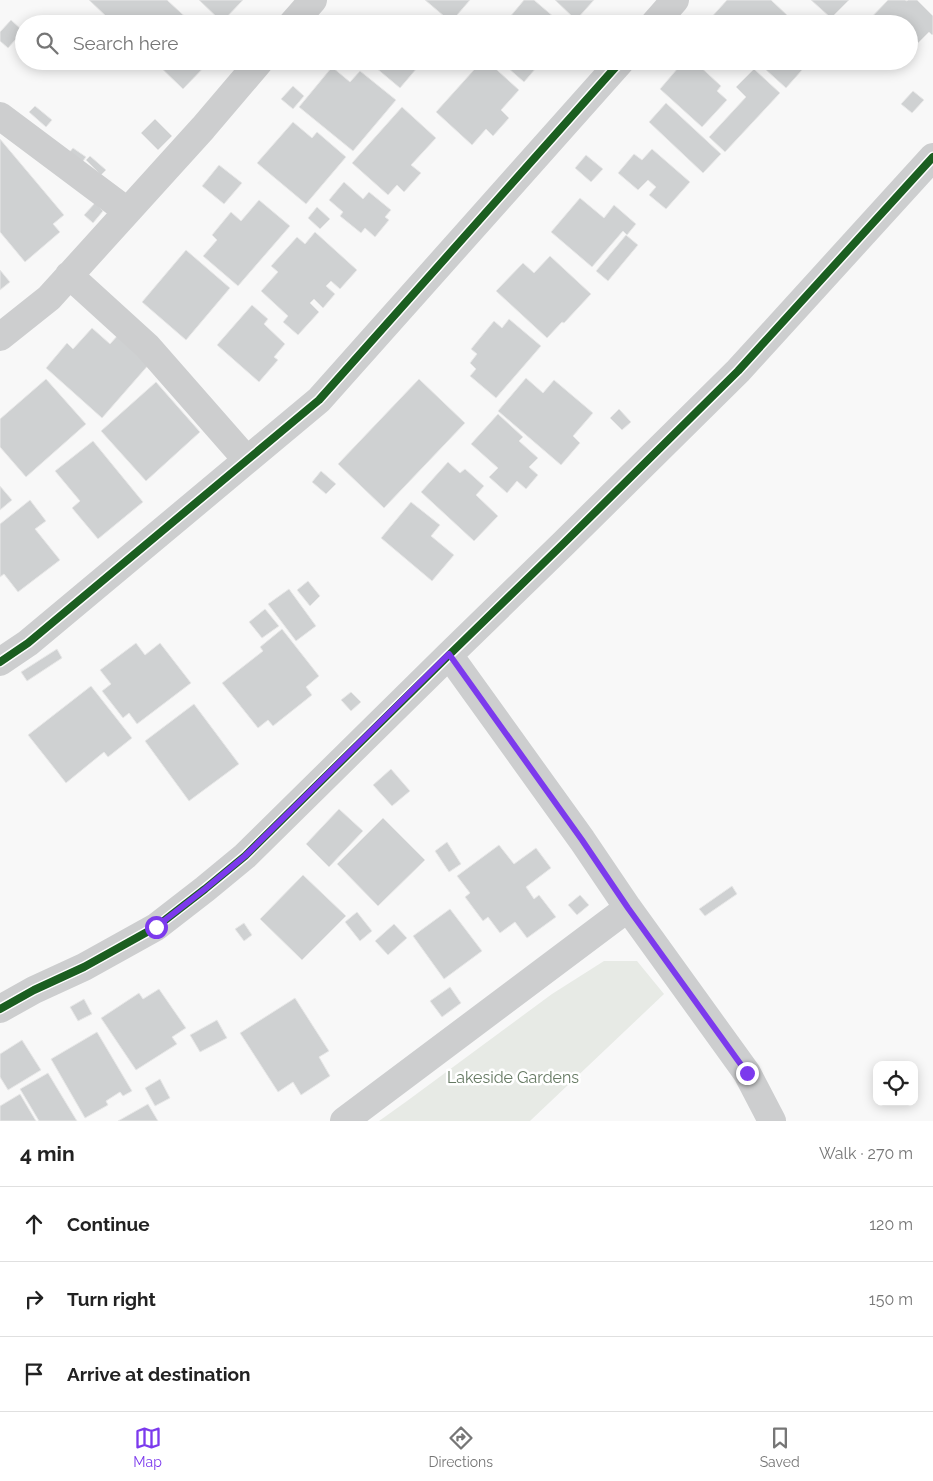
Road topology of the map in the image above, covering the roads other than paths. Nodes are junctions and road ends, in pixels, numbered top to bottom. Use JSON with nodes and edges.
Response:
{"nodes":[{"id":1,"x":313,"y":0,"type":"edge"},
{"id":2,"x":675,"y":0,"type":"edge"},
{"id":3,"x":300,"y":15,"type":"edge"},
{"id":4,"x":662,"y":15,"type":"edge"},
{"id":5,"x":252,"y":70,"type":"edge"},
{"id":6,"x":613,"y":70,"type":"edge"},
{"id":7,"x":0,"y":116,"type":"edge"},
{"id":8,"x":933,"y":157,"type":"edge"},
{"id":9,"x":127,"y":211,"type":"junction"},
{"id":10,"x":69,"y":275,"type":"junction"},
{"id":11,"x":0,"y":337,"type":"edge"},
{"id":12,"x":247,"y":460,"type":"junction"},
{"id":13,"x":449,"y":654,"type":"junction"},
{"id":14,"x":0,"y":662,"type":"edge"},
{"id":15,"x":628,"y":908,"type":"junction"},
{"id":16,"x":0,"y":1009,"type":"edge"},
{"id":17,"x":344,"y":1121,"type":"edge"},
{"id":18,"x":772,"y":1121,"type":"edge"}],
"edges":[{"from":1,"to":3,"type":"street"},
{"from":2,"to":4,"type":"street"},
{"from":5,"to":9,"type":"street"},
{"from":6,"to":12,"type":"street"},
{"from":7,"to":9,"type":"street"},
{"from":8,"to":13,"type":"street"},
{"from":9,"to":10,"type":"street"},
{"from":10,"to":11,"type":"street"},
{"from":10,"to":12,"type":"street"},
{"from":12,"to":14,"type":"street"},
{"from":13,"to":15,"type":"street"},
{"from":13,"to":16,"type":"street"},
{"from":15,"to":17,"type":"street"},
{"from":15,"to":18,"type":"street"}]}
